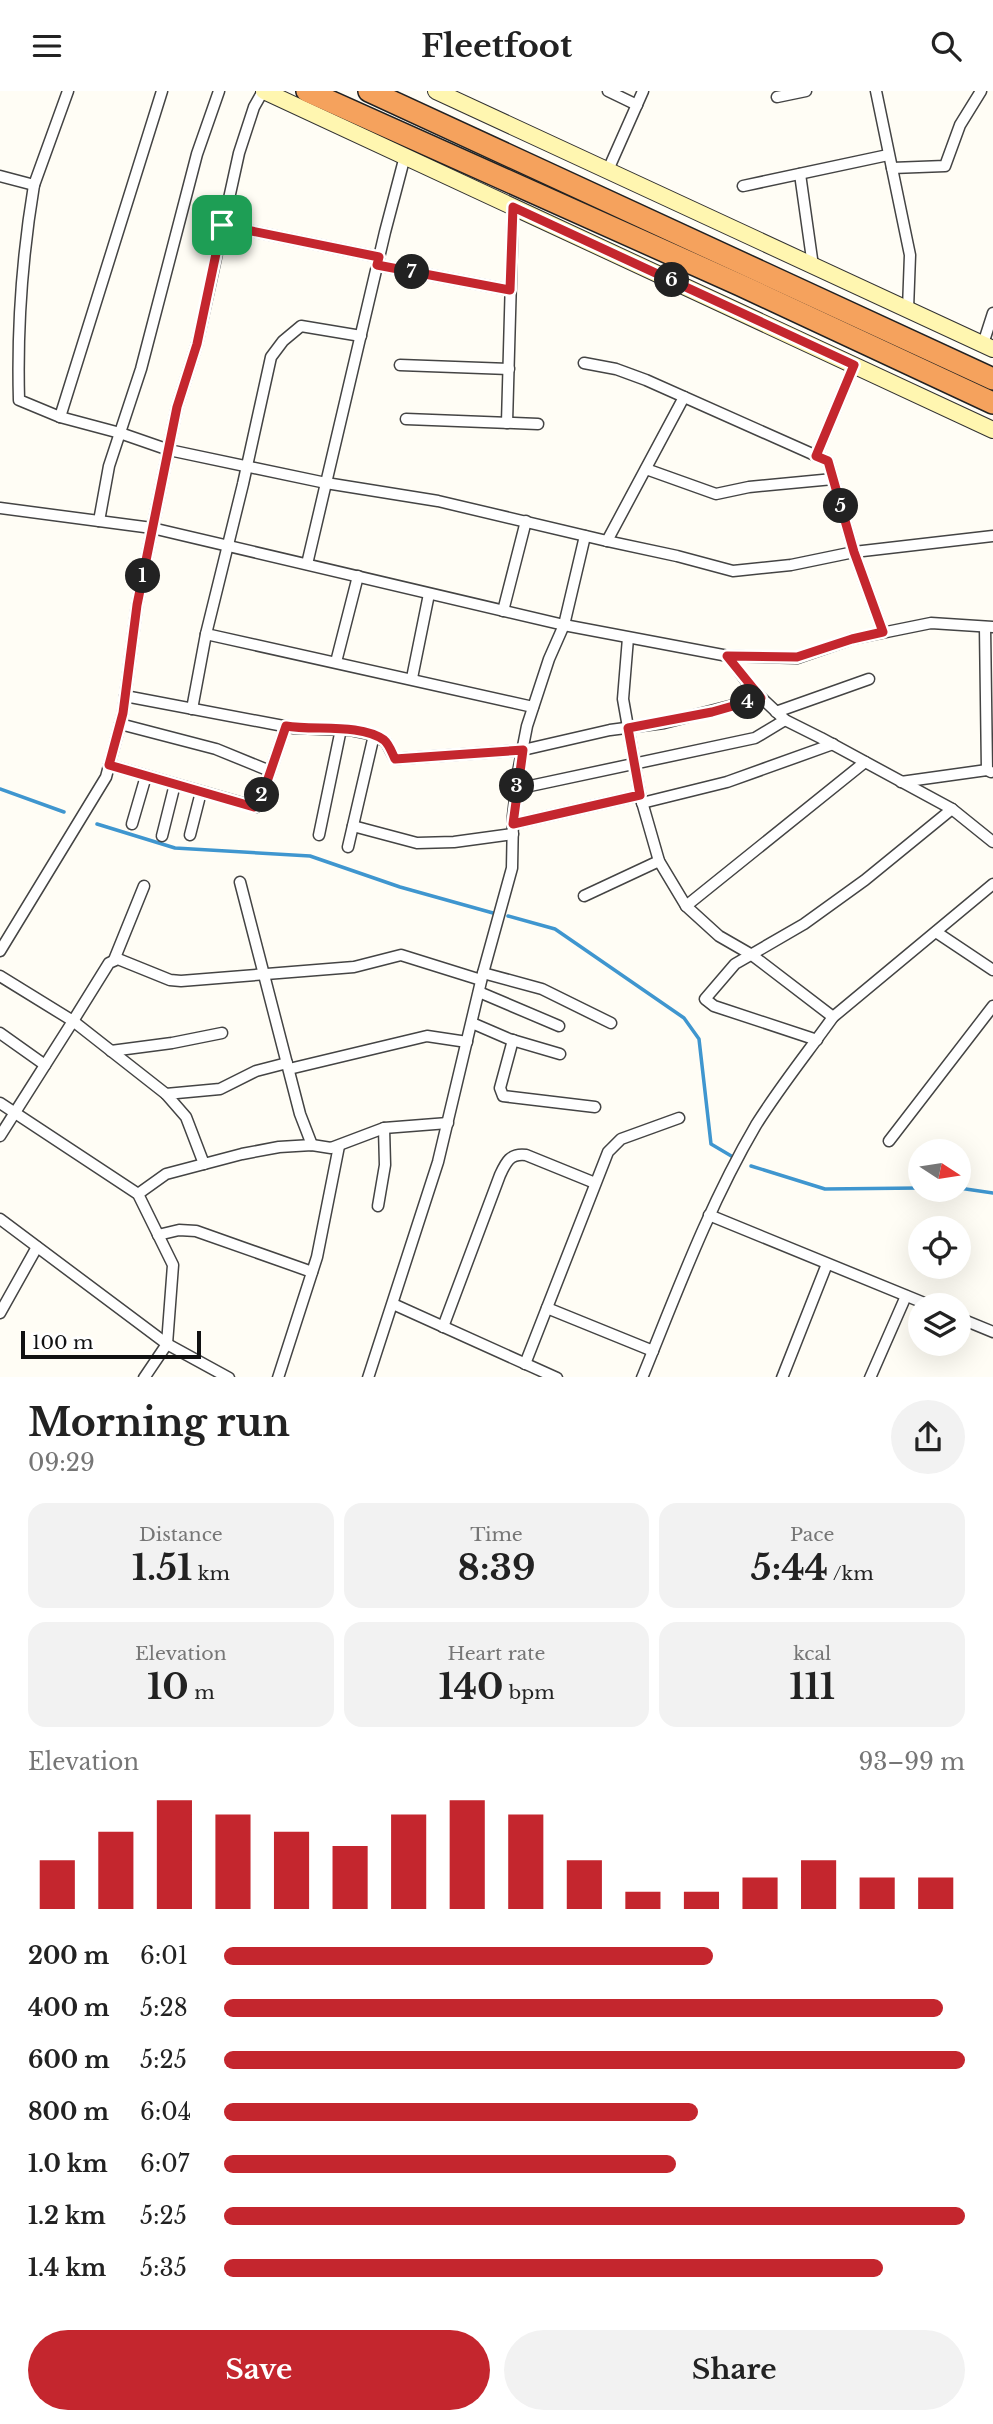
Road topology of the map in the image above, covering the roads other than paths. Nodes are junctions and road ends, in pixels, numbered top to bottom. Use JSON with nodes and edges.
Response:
{"nodes":[{"id":1,"x":68,"y":91,"type":"edge"},
{"id":2,"x":162,"y":91,"type":"edge"},
{"id":3,"x":219,"y":91,"type":"edge"},
{"id":4,"x":264,"y":91,"type":"edge"},
{"id":5,"x":307,"y":91,"type":"edge"},
{"id":6,"x":369,"y":91,"type":"edge"},
{"id":7,"x":436,"y":91,"type":"edge"},
{"id":8,"x":608,"y":91,"type":"edge"},
{"id":9,"x":643,"y":91,"type":"edge"},
{"id":10,"x":806,"y":91,"type":"edge"},
{"id":11,"x":876,"y":91,"type":"edge"},
{"id":12,"x":981,"y":91,"type":"edge"},
{"id":13,"x":777,"y":97,"type":"dead end"},
{"id":14,"x":637,"y":104,"type":"junction"},
{"id":15,"x":888,"y":155,"type":"junction"},
{"id":16,"x":405,"y":156,"type":"junction"},
{"id":17,"x":892,"y":168,"type":"junction"},
{"id":18,"x":608,"y":170,"type":"junction"},
{"id":19,"x":800,"y":174,"type":"junction"},
{"id":20,"x":0,"y":176,"type":"edge"},
{"id":21,"x":34,"y":185,"type":"junction"},
{"id":22,"x":743,"y":186,"type":"dead end"},
{"id":23,"x":513,"y":207,"type":"junction"},
{"id":24,"x":222,"y":225,"type":"junction"},
{"id":25,"x":378,"y":261,"type":"junction"},
{"id":26,"x":813,"y":266,"type":"junction"},
{"id":27,"x":510,"y":290,"type":"junction"},
{"id":28,"x":908,"y":310,"type":"junction"},
{"id":29,"x":993,"y":313,"type":"edge"},
{"id":30,"x":361,"y":336,"type":"junction"},
{"id":31,"x":988,"y":347,"type":"edge"},
{"id":32,"x":584,"y":363,"type":"dead end"},
{"id":33,"x":400,"y":365,"type":"dead end"},
{"id":34,"x":854,"y":365,"type":"junction"},
{"id":35,"x":509,"y":369,"type":"junction"},
{"id":36,"x":993,"y":379,"type":"edge"},
{"id":37,"x":684,"y":397,"type":"junction"},
{"id":38,"x":993,"y":403,"type":"edge"},
{"id":39,"x":60,"y":418,"type":"junction"},
{"id":40,"x":406,"y":419,"type":"dead end"},
{"id":41,"x":508,"y":423,"type":"junction"},
{"id":42,"x":537,"y":424,"type":"dead end"},
{"id":43,"x":993,"y":430,"type":"edge"},
{"id":44,"x":120,"y":433,"type":"junction"},
{"id":45,"x":169,"y":450,"type":"junction"},
{"id":46,"x":816,"y":456,"type":"junction"},
{"id":47,"x":247,"y":467,"type":"junction"},
{"id":48,"x":646,"y":469,"type":"junction"},
{"id":49,"x":833,"y":479,"type":"junction"},
{"id":50,"x":326,"y":482,"type":"junction"},
{"id":51,"x":0,"y":508,"type":"edge"},
{"id":52,"x":99,"y":521,"type":"junction"},
{"id":53,"x":526,"y":521,"type":"junction"},
{"id":54,"x":152,"y":528,"type":"junction"},
{"id":55,"x":585,"y":536,"type":"junction"},
{"id":56,"x":993,"y":536,"type":"edge"},
{"id":57,"x":607,"y":541,"type":"junction"},
{"id":58,"x":226,"y":545,"type":"junction"},
{"id":59,"x":854,"y":552,"type":"junction"},
{"id":60,"x":307,"y":564,"type":"junction"},
{"id":61,"x":358,"y":576,"type":"junction"},
{"id":62,"x":429,"y":593,"type":"junction"},
{"id":63,"x":503,"y":611,"type":"junction"},
{"id":64,"x":564,"y":625,"type":"junction"},
{"id":65,"x":989,"y":627,"type":"edge"},
{"id":66,"x":883,"y":632,"type":"junction"},
{"id":67,"x":206,"y":634,"type":"junction"},
{"id":68,"x":628,"y":638,"type":"junction"},
{"id":69,"x":727,"y":656,"type":"junction"},
{"id":70,"x":336,"y":662,"type":"junction"},
{"id":71,"x":412,"y":678,"type":"junction"},
{"id":72,"x":869,"y":679,"type":"dead end"},
{"id":73,"x":125,"y":696,"type":"junction"},
{"id":74,"x":761,"y":698,"type":"junction"},
{"id":75,"x":533,"y":707,"type":"junction"},
{"id":76,"x":192,"y":709,"type":"junction"},
{"id":77,"x":776,"y":712,"type":"junction"},
{"id":78,"x":785,"y":720,"type":"junction"},
{"id":79,"x":120,"y":724,"type":"junction"},
{"id":80,"x":286,"y":726,"type":"junction"},
{"id":81,"x":628,"y":728,"type":"junction"},
{"id":82,"x":341,"y":729,"type":"junction"},
{"id":83,"x":374,"y":735,"type":"junction"},
{"id":84,"x":834,"y":744,"type":"junction"},
{"id":85,"x":523,"y":750,"type":"junction"},
{"id":86,"x":865,"y":762,"type":"junction"},
{"id":87,"x":634,"y":764,"type":"junction"},
{"id":88,"x":109,"y":765,"type":"junction"},
{"id":89,"x":270,"y":771,"type":"junction"},
{"id":90,"x":990,"y":771,"type":"edge"},
{"id":91,"x":146,"y":776,"type":"junction"},
{"id":92,"x":901,"y":782,"type":"junction"},
{"id":93,"x":175,"y":784,"type":"junction"},
{"id":94,"x":516,"y":789,"type":"junction"},
{"id":95,"x":201,"y":792,"type":"junction"},
{"id":96,"x":641,"y":799,"type":"junction"},
{"id":97,"x":952,"y":809,"type":"junction"},
{"id":98,"x":132,"y":824,"type":"dead end"},
{"id":99,"x":353,"y":826,"type":"junction"},
{"id":100,"x":513,"y":829,"type":"junction"},
{"id":101,"x":190,"y":835,"type":"dead end"},
{"id":102,"x":319,"y":835,"type":"dead end"},
{"id":103,"x":162,"y":836,"type":"dead end"},
{"id":104,"x":993,"y":842,"type":"edge"},
{"id":105,"x":348,"y":847,"type":"dead end"},
{"id":106,"x":659,"y":862,"type":"junction"},
{"id":107,"x":240,"y":882,"type":"dead end"},
{"id":108,"x":993,"y":884,"type":"edge"},
{"id":109,"x":144,"y":886,"type":"dead end"},
{"id":110,"x":584,"y":896,"type":"dead end"},
{"id":111,"x":686,"y":906,"type":"junction"},
{"id":112,"x":936,"y":932,"type":"junction"},
{"id":113,"x":0,"y":951,"type":"edge"},
{"id":114,"x":752,"y":955,"type":"junction"},
{"id":115,"x":114,"y":960,"type":"junction"},
{"id":116,"x":993,"y":970,"type":"edge"},
{"id":117,"x":0,"y":975,"type":"edge"},
{"id":118,"x":265,"y":975,"type":"junction"},
{"id":119,"x":482,"y":976,"type":"junction"},
{"id":120,"x":479,"y":992,"type":"junction"},
{"id":121,"x":993,"y":1006,"type":"edge"},
{"id":122,"x":833,"y":1017,"type":"junction"},
{"id":123,"x":73,"y":1021,"type":"junction"},
{"id":124,"x":472,"y":1023,"type":"junction"},
{"id":125,"x":611,"y":1023,"type":"dead end"},
{"id":126,"x":559,"y":1027,"type":"dead end"},
{"id":127,"x":0,"y":1033,"type":"edge"},
{"id":128,"x":222,"y":1033,"type":"dead end"},
{"id":129,"x":513,"y":1040,"type":"junction"},
{"id":130,"x":817,"y":1040,"type":"junction"},
{"id":131,"x":467,"y":1042,"type":"junction"},
{"id":132,"x":111,"y":1051,"type":"junction"},
{"id":133,"x":560,"y":1053,"type":"dead end"},
{"id":134,"x":45,"y":1065,"type":"junction"},
{"id":135,"x":288,"y":1066,"type":"junction"},
{"id":136,"x":166,"y":1094,"type":"junction"},
{"id":137,"x":0,"y":1103,"type":"edge"},
{"id":138,"x":595,"y":1107,"type":"dead end"},
{"id":139,"x":14,"y":1112,"type":"junction"},
{"id":140,"x":679,"y":1118,"type":"dead end"},
{"id":141,"x":448,"y":1123,"type":"junction"},
{"id":142,"x":384,"y":1128,"type":"junction"},
{"id":143,"x":0,"y":1136,"type":"edge"},
{"id":144,"x":889,"y":1141,"type":"dead end"},
{"id":145,"x":312,"y":1145,"type":"junction"},
{"id":146,"x":340,"y":1146,"type":"junction"},
{"id":147,"x":204,"y":1164,"type":"junction"},
{"id":148,"x":595,"y":1183,"type":"junction"},
{"id":149,"x":138,"y":1194,"type":"junction"},
{"id":150,"x":377,"y":1206,"type":"dead end"},
{"id":151,"x":709,"y":1215,"type":"junction"},
{"id":152,"x":0,"y":1219,"type":"edge"},
{"id":153,"x":158,"y":1235,"type":"junction"},
{"id":154,"x":37,"y":1247,"type":"junction"},
{"id":155,"x":827,"y":1264,"type":"junction"},
{"id":156,"x":312,"y":1272,"type":"junction"},
{"id":157,"x":906,"y":1296,"type":"joint"},
{"id":158,"x":393,"y":1304,"type":"junction"},
{"id":159,"x":547,"y":1308,"type":"junction"},
{"id":160,"x":0,"y":1313,"type":"edge"},
{"id":161,"x":971,"y":1323,"type":"edge"},
{"id":162,"x":443,"y":1327,"type":"junction"},
{"id":163,"x":993,"y":1332,"type":"edge"},
{"id":164,"x":167,"y":1344,"type":"junction"},
{"id":165,"x":653,"y":1351,"type":"junction"},
{"id":166,"x":525,"y":1364,"type":"junction"},
{"id":167,"x":144,"y":1377,"type":"edge"},
{"id":168,"x":229,"y":1377,"type":"edge"},
{"id":169,"x":278,"y":1377,"type":"edge"},
{"id":170,"x":368,"y":1377,"type":"edge"},
{"id":171,"x":556,"y":1377,"type":"edge"},
{"id":172,"x":642,"y":1377,"type":"edge"},
{"id":173,"x":782,"y":1377,"type":"edge"},
{"id":174,"x":870,"y":1377,"type":"edge"}],
"edges":[{"from":1,"to":21,"type":"street"},
{"from":2,"to":39,"type":"street"},
{"from":3,"to":44,"type":"street"},
{"from":4,"to":16,"type":"street"},
{"from":4,"to":24,"type":"street"},
{"from":5,"to":38,"type":"highway"},
{"from":6,"to":36,"type":"highway"},
{"from":7,"to":18,"type":"street"},
{"from":8,"to":14,"type":"street"},
{"from":9,"to":14,"type":"street"},
{"from":10,"to":13,"type":"street"},
{"from":11,"to":15,"type":"street"},
{"from":12,"to":17,"type":"street"},
{"from":14,"to":18,"type":"street"},
{"from":15,"to":17,"type":"street"},
{"from":15,"to":19,"type":"street"},
{"from":16,"to":23,"type":"street"},
{"from":16,"to":25,"type":"street"},
{"from":17,"to":28,"type":"street"},
{"from":18,"to":26,"type":"street"},
{"from":19,"to":22,"type":"street"},
{"from":19,"to":26,"type":"street"},
{"from":20,"to":21,"type":"street"},
{"from":21,"to":39,"type":"street"},
{"from":23,"to":27,"type":"street"},
{"from":23,"to":34,"type":"street"},
{"from":24,"to":25,"type":"street"},
{"from":24,"to":45,"type":"street"},
{"from":25,"to":27,"type":"street"},
{"from":25,"to":30,"type":"street"},
{"from":26,"to":28,"type":"street"},
{"from":27,"to":35,"type":"street"},
{"from":28,"to":31,"type":"street"},
{"from":29,"to":31,"type":"street"},
{"from":30,"to":47,"type":"street"},
{"from":30,"to":50,"type":"street"},
{"from":32,"to":37,"type":"street"},
{"from":33,"to":35,"type":"street"},
{"from":34,"to":43,"type":"street"},
{"from":34,"to":46,"type":"street"},
{"from":35,"to":41,"type":"street"},
{"from":37,"to":46,"type":"street"},
{"from":37,"to":48,"type":"street"},
{"from":39,"to":44,"type":"street"},
{"from":40,"to":41,"type":"street"},
{"from":41,"to":42,"type":"street"},
{"from":44,"to":45,"type":"street"},
{"from":44,"to":52,"type":"street"},
{"from":45,"to":47,"type":"street"},
{"from":45,"to":54,"type":"street"},
{"from":46,"to":49,"type":"street"},
{"from":47,"to":50,"type":"street"},
{"from":47,"to":58,"type":"street"},
{"from":48,"to":49,"type":"street"},
{"from":48,"to":57,"type":"street"},
{"from":49,"to":59,"type":"street"},
{"from":50,"to":53,"type":"street"},
{"from":50,"to":60,"type":"street"},
{"from":51,"to":52,"type":"street"},
{"from":52,"to":54,"type":"street"},
{"from":53,"to":55,"type":"street"},
{"from":53,"to":63,"type":"street"},
{"from":54,"to":58,"type":"street"},
{"from":54,"to":73,"type":"street"},
{"from":55,"to":57,"type":"street"},
{"from":55,"to":64,"type":"street"},
{"from":56,"to":59,"type":"street"},
{"from":57,"to":59,"type":"street"},
{"from":58,"to":60,"type":"street"},
{"from":58,"to":67,"type":"street"},
{"from":59,"to":66,"type":"street"},
{"from":60,"to":61,"type":"street"},
{"from":61,"to":62,"type":"street"},
{"from":61,"to":70,"type":"street"},
{"from":62,"to":63,"type":"street"},
{"from":62,"to":71,"type":"street"},
{"from":63,"to":64,"type":"street"},
{"from":64,"to":68,"type":"street"},
{"from":64,"to":75,"type":"street"},
{"from":65,"to":66,"type":"street"},
{"from":65,"to":90,"type":"street"},
{"from":66,"to":69,"type":"street"},
{"from":67,"to":70,"type":"street"},
{"from":67,"to":76,"type":"street"},
{"from":68,"to":69,"type":"street"},
{"from":68,"to":81,"type":"street"},
{"from":69,"to":74,"type":"street"},
{"from":70,"to":71,"type":"street"},
{"from":71,"to":75,"type":"street"},
{"from":72,"to":77,"type":"street"},
{"from":73,"to":76,"type":"street"},
{"from":73,"to":79,"type":"street"},
{"from":74,"to":77,"type":"street"},
{"from":74,"to":81,"type":"street"},
{"from":75,"to":85,"type":"street"},
{"from":76,"to":80,"type":"street"},
{"from":77,"to":78,"type":"street"},
{"from":78,"to":84,"type":"street"},
{"from":78,"to":87,"type":"street"},
{"from":79,"to":88,"type":"street"},
{"from":79,"to":89,"type":"street"},
{"from":80,"to":82,"type":"street"},
{"from":80,"to":89,"type":"street"},
{"from":81,"to":85,"type":"street"},
{"from":81,"to":87,"type":"street"},
{"from":82,"to":83,"type":"street"},
{"from":82,"to":102,"type":"street"},
{"from":83,"to":85,"type":"street"},
{"from":83,"to":99,"type":"street"},
{"from":84,"to":86,"type":"street"},
{"from":84,"to":96,"type":"street"},
{"from":85,"to":94,"type":"street"},
{"from":86,"to":92,"type":"street"},
{"from":86,"to":111,"type":"street"},
{"from":87,"to":94,"type":"street"},
{"from":87,"to":96,"type":"street"},
{"from":88,"to":91,"type":"street"},
{"from":88,"to":113,"type":"street"},
{"from":89,"to":95,"type":"street"},
{"from":90,"to":92,"type":"street"},
{"from":91,"to":93,"type":"street"},
{"from":91,"to":98,"type":"street"},
{"from":92,"to":97,"type":"street"},
{"from":93,"to":95,"type":"street"},
{"from":93,"to":103,"type":"street"},
{"from":94,"to":100,"type":"street"},
{"from":95,"to":101,"type":"street"},
{"from":96,"to":100,"type":"street"},
{"from":96,"to":106,"type":"street"},
{"from":97,"to":104,"type":"street"},
{"from":97,"to":114,"type":"street"},
{"from":99,"to":100,"type":"street"},
{"from":99,"to":105,"type":"street"},
{"from":100,"to":119,"type":"street"},
{"from":106,"to":110,"type":"street"},
{"from":106,"to":111,"type":"street"},
{"from":107,"to":118,"type":"street"},
{"from":108,"to":112,"type":"street"},
{"from":109,"to":115,"type":"street"},
{"from":111,"to":114,"type":"street"},
{"from":112,"to":116,"type":"street"},
{"from":112,"to":122,"type":"street"},
{"from":114,"to":122,"type":"street"},
{"from":114,"to":130,"type":"street"},
{"from":115,"to":118,"type":"street"},
{"from":115,"to":123,"type":"street"},
{"from":117,"to":123,"type":"street"},
{"from":118,"to":119,"type":"street"},
{"from":118,"to":135,"type":"street"},
{"from":119,"to":120,"type":"street"},
{"from":119,"to":125,"type":"street"},
{"from":120,"to":124,"type":"street"},
{"from":120,"to":126,"type":"street"},
{"from":121,"to":144,"type":"street"},
{"from":122,"to":130,"type":"street"},
{"from":123,"to":132,"type":"street"},
{"from":123,"to":134,"type":"street"},
{"from":124,"to":129,"type":"street"},
{"from":124,"to":131,"type":"street"},
{"from":127,"to":134,"type":"street"},
{"from":128,"to":132,"type":"street"},
{"from":129,"to":133,"type":"street"},
{"from":129,"to":138,"type":"street"},
{"from":130,"to":151,"type":"street"},
{"from":131,"to":135,"type":"street"},
{"from":131,"to":141,"type":"street"},
{"from":132,"to":136,"type":"street"},
{"from":134,"to":139,"type":"street"},
{"from":135,"to":136,"type":"street"},
{"from":135,"to":145,"type":"street"},
{"from":136,"to":147,"type":"street"},
{"from":137,"to":139,"type":"street"},
{"from":139,"to":143,"type":"street"},
{"from":139,"to":149,"type":"street"},
{"from":140,"to":148,"type":"street"},
{"from":141,"to":142,"type":"street"},
{"from":141,"to":158,"type":"street"},
{"from":142,"to":146,"type":"street"},
{"from":142,"to":150,"type":"street"},
{"from":145,"to":146,"type":"street"},
{"from":145,"to":147,"type":"street"},
{"from":146,"to":156,"type":"street"},
{"from":147,"to":149,"type":"street"},
{"from":148,"to":159,"type":"street"},
{"from":148,"to":162,"type":"street"},
{"from":149,"to":153,"type":"street"},
{"from":151,"to":155,"type":"street"},
{"from":151,"to":165,"type":"street"},
{"from":152,"to":154,"type":"street"},
{"from":153,"to":156,"type":"street"},
{"from":153,"to":164,"type":"street"},
{"from":154,"to":160,"type":"street"},
{"from":154,"to":164,"type":"street"},
{"from":155,"to":157,"type":"street"},
{"from":155,"to":173,"type":"street"},
{"from":156,"to":169,"type":"street"},
{"from":157,"to":174,"type":"street"},
{"from":158,"to":162,"type":"street"},
{"from":158,"to":170,"type":"street"},
{"from":159,"to":165,"type":"street"},
{"from":159,"to":166,"type":"street"},
{"from":161,"to":163,"type":"street"},
{"from":162,"to":166,"type":"street"},
{"from":164,"to":167,"type":"street"},
{"from":164,"to":168,"type":"street"},
{"from":165,"to":172,"type":"street"},
{"from":166,"to":171,"type":"street"}]}
